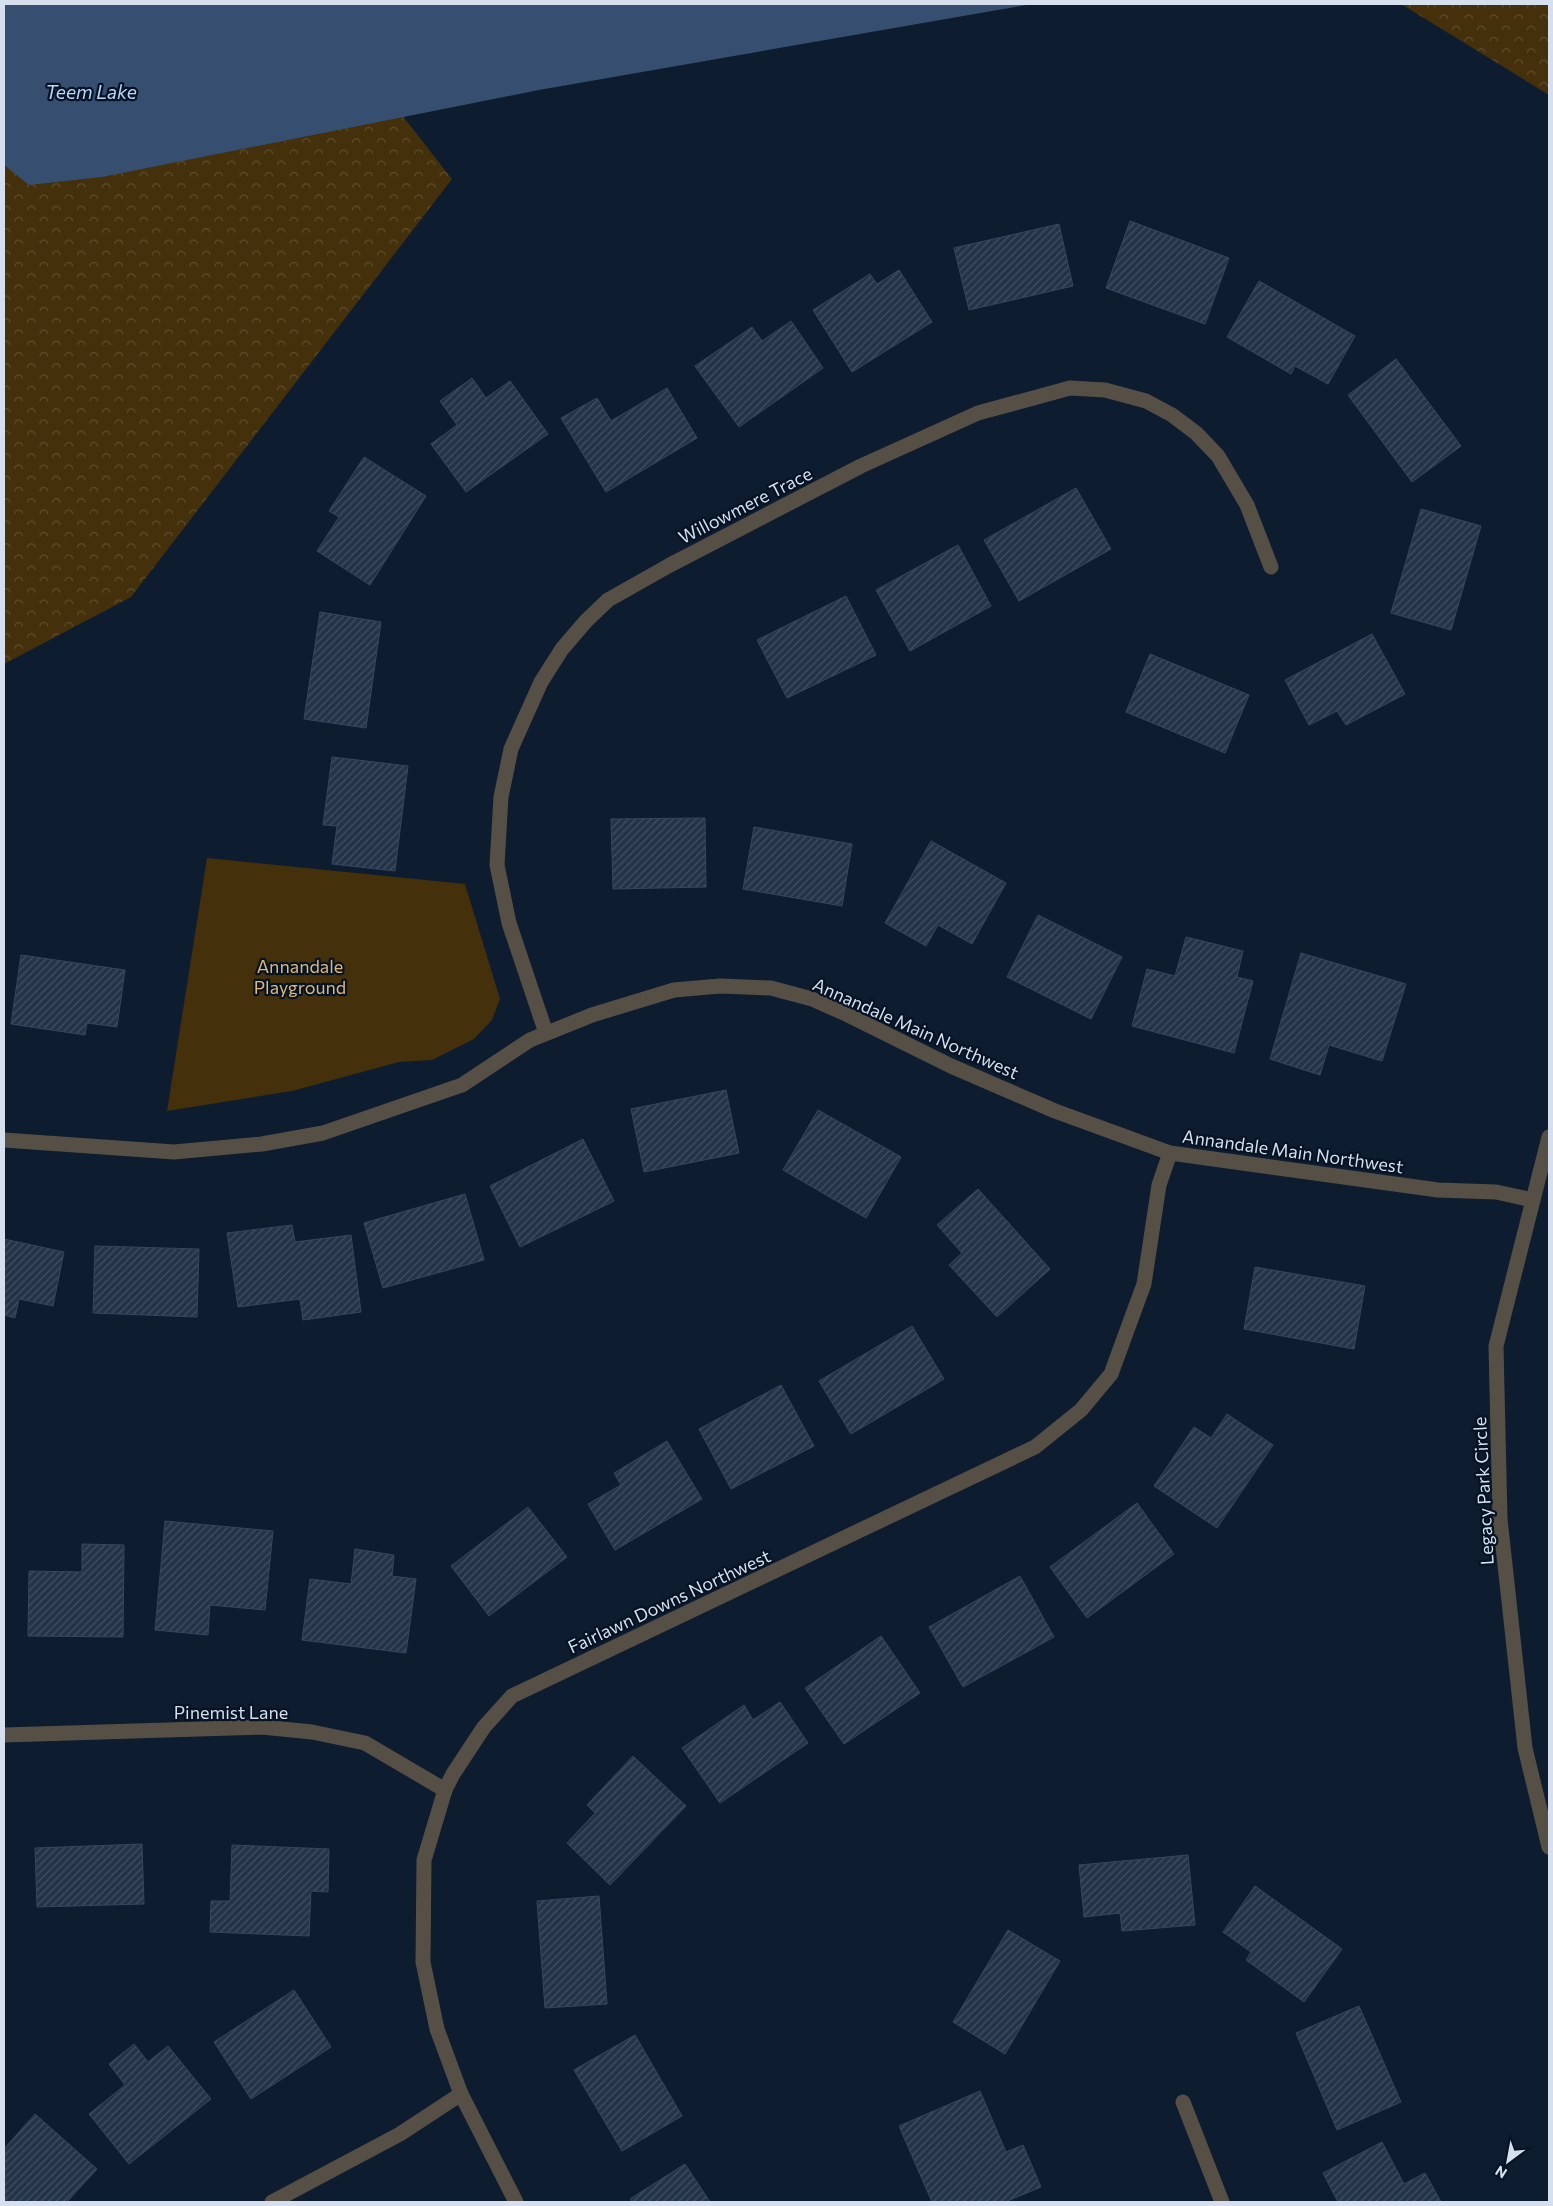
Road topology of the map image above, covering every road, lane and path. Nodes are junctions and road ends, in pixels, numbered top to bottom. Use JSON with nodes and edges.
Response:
{"nodes":[{"id":1,"x":1271,"y":567,"type":"dead end"},
{"id":2,"x":546,"y":1033,"type":"junction"},
{"id":3,"x":1549,"y":1136,"type":"edge"},
{"id":4,"x":4,"y":1140,"type":"edge"},
{"id":5,"x":1170,"y":1153,"type":"junction"},
{"id":6,"x":1533,"y":1200,"type":"junction"},
{"id":7,"x":4,"y":1735,"type":"edge"},
{"id":8,"x":445,"y":1790,"type":"junction"},
{"id":9,"x":1549,"y":1847,"type":"edge"},
{"id":10,"x":461,"y":2094,"type":"junction"},
{"id":11,"x":1183,"y":2102,"type":"dead end"},
{"id":12,"x":272,"y":2202,"type":"edge"},
{"id":13,"x":516,"y":2202,"type":"edge"},
{"id":14,"x":1222,"y":2202,"type":"edge"}],
"edges":[{"from":1,"to":2,"type":"street","name":"Willowmere Trace"},
{"from":2,"to":4,"type":"street","name":"Annandale Main Northwest"},
{"from":2,"to":5,"type":"street","name":"Annandale Main Northwest"},
{"from":3,"to":6,"type":"street","name":"Legacy Park Circle"},
{"from":5,"to":6,"type":"street","name":"Annandale Main Northwest"},
{"from":5,"to":8,"type":"street","name":"Fairlawn Downs Northwest"},
{"from":6,"to":9,"type":"street","name":"Legacy Park Circle"},
{"from":7,"to":8,"type":"street","name":"Pinemist Lane"},
{"from":8,"to":10,"type":"street","name":"Fairlawn Downs Northwest"},
{"from":10,"to":12,"type":"street"},
{"from":10,"to":13,"type":"street","name":"Fairlawn Downs Northwest"},
{"from":11,"to":14,"type":"street"}]}
